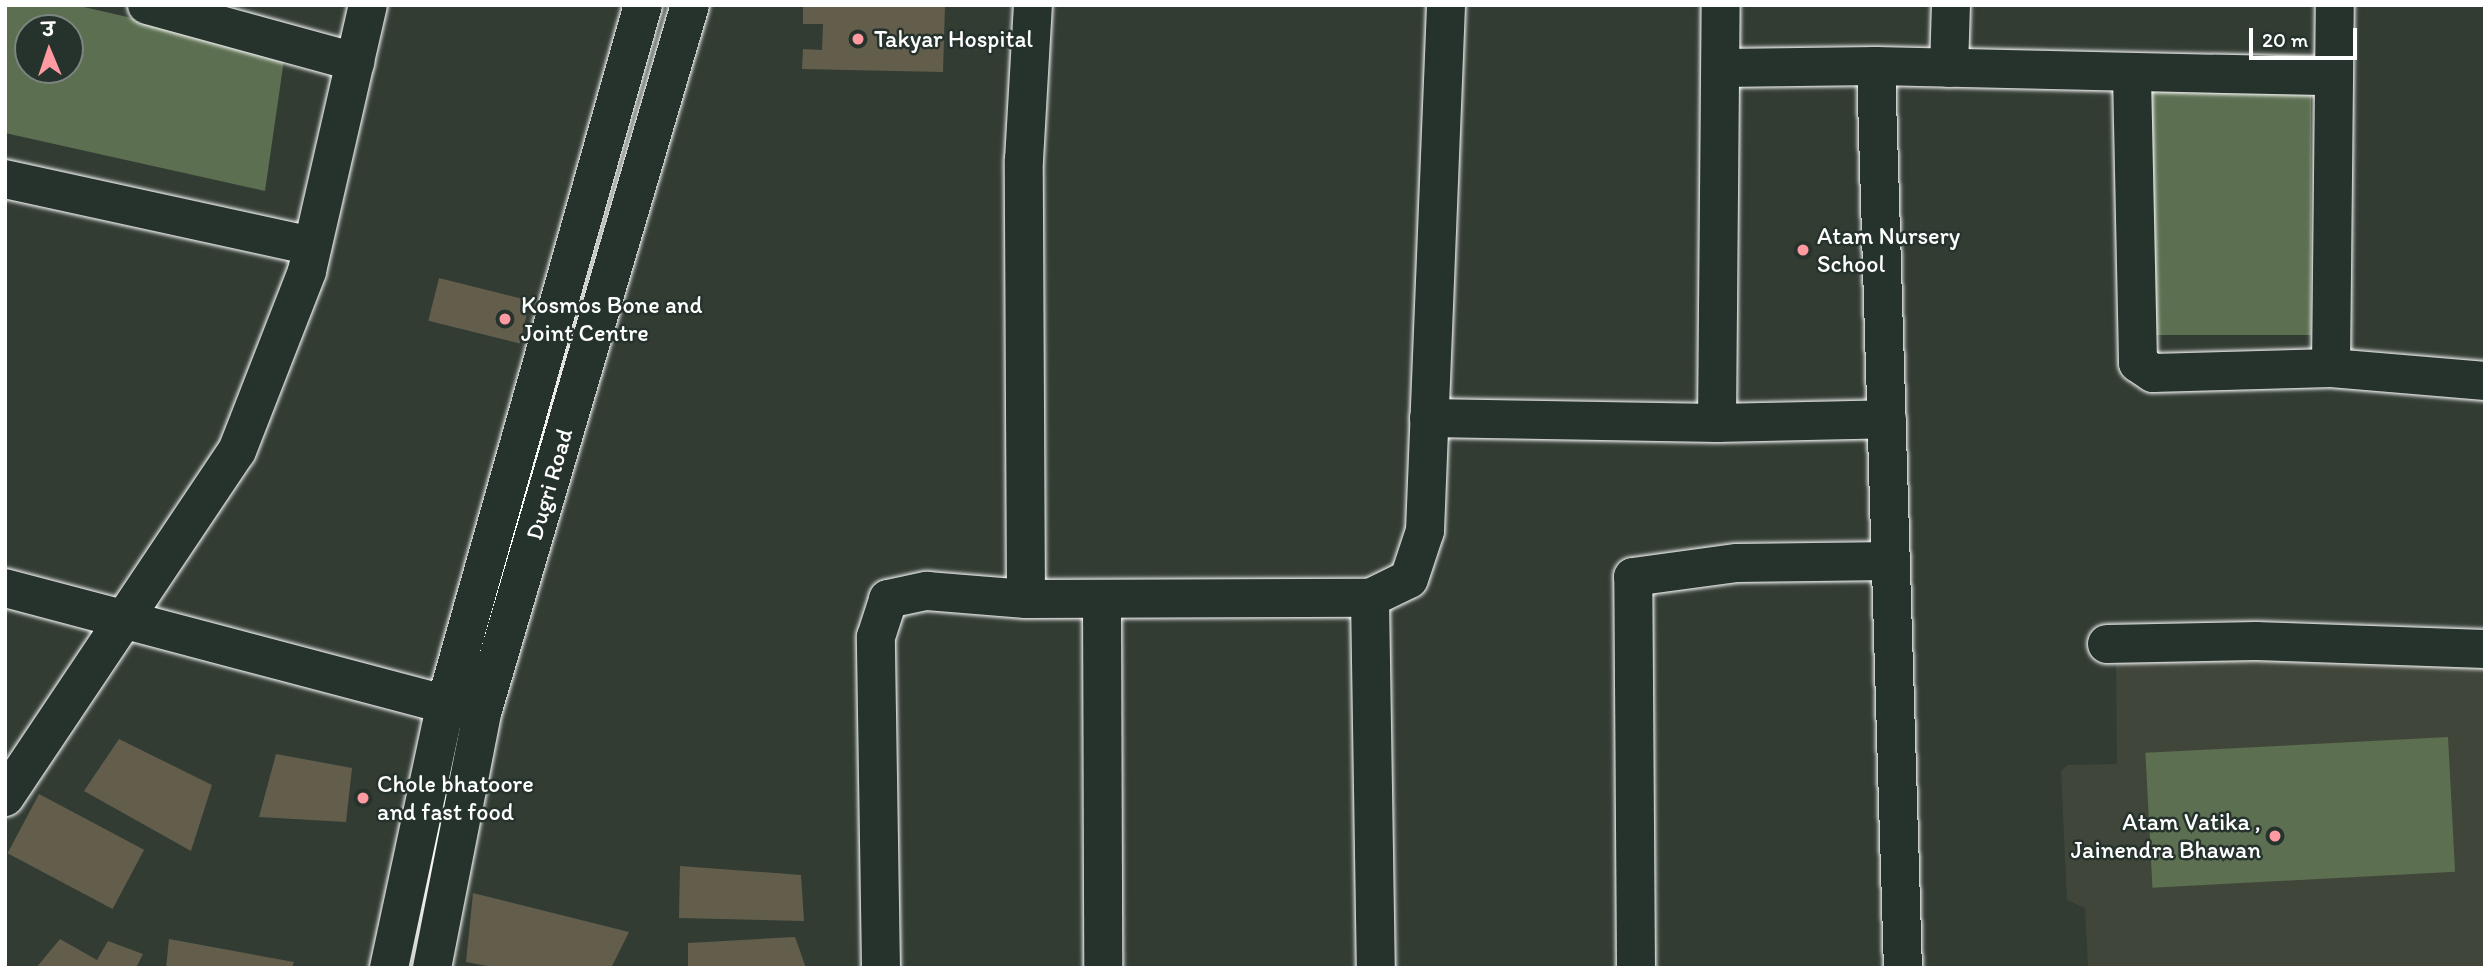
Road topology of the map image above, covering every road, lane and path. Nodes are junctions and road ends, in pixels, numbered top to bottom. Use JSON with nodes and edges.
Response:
{"nodes":[{"id":1,"x":147,"y":5,"type":"edge"},
{"id":2,"x":368,"y":5,"type":"edge"},
{"id":3,"x":643,"y":5,"type":"edge"},
{"id":4,"x":690,"y":5,"type":"edge"},
{"id":5,"x":1033,"y":5,"type":"edge"},
{"id":6,"x":1446,"y":5,"type":"edge"},
{"id":7,"x":1721,"y":5,"type":"edge"},
{"id":8,"x":1951,"y":5,"type":"edge"},
{"id":9,"x":2335,"y":5,"type":"edge"},
{"id":10,"x":355,"y":62,"type":"junction"},
{"id":11,"x":1876,"y":66,"type":"junction"},
{"id":12,"x":1722,"y":68,"type":"junction"},
{"id":13,"x":1949,"y":68,"type":"junction"},
{"id":14,"x":2132,"y":75,"type":"junction"},
{"id":15,"x":2333,"y":76,"type":"junction"},
{"id":16,"x":5,"y":179,"type":"edge"},
{"id":17,"x":312,"y":246,"type":"junction"},
{"id":18,"x":2331,"y":368,"type":"junction"},
{"id":19,"x":2485,"y":381,"type":"edge"},
{"id":20,"x":1429,"y":418,"type":"junction"},
{"id":21,"x":1887,"y":419,"type":"junction"},
{"id":22,"x":1717,"y":423,"type":"junction"},
{"id":23,"x":1891,"y":561,"type":"junction"},
{"id":24,"x":5,"y":587,"type":"edge"},
{"id":25,"x":1370,"y":598,"type":"junction"},
{"id":26,"x":1026,"y":599,"type":"junction"},
{"id":27,"x":1101,"y":599,"type":"junction"},
{"id":28,"x":125,"y":622,"type":"junction"},
{"id":29,"x":2107,"y":644,"type":"dead end"},
{"id":30,"x":2485,"y":649,"type":"edge"},
{"id":31,"x":464,"y":709,"type":"junction"},
{"id":32,"x":5,"y":797,"type":"edge"},
{"id":33,"x":389,"y":968,"type":"edge"},
{"id":34,"x":432,"y":968,"type":"edge"},
{"id":35,"x":881,"y":968,"type":"edge"},
{"id":36,"x":1103,"y":968,"type":"edge"},
{"id":37,"x":1376,"y":968,"type":"edge"},
{"id":38,"x":1636,"y":968,"type":"edge"},
{"id":39,"x":1903,"y":968,"type":"edge"}],
"edges":[{"from":1,"to":10,"type":"street"},
{"from":2,"to":10,"type":"street"},
{"from":3,"to":31,"type":"street","name":"Dugri Road"},
{"from":4,"to":31,"type":"street","name":"Dugri Road"},
{"from":5,"to":26,"type":"street"},
{"from":6,"to":20,"type":"street"},
{"from":7,"to":12,"type":"street"},
{"from":8,"to":13,"type":"street"},
{"from":9,"to":15,"type":"street"},
{"from":10,"to":17,"type":"street"},
{"from":11,"to":12,"type":"street"},
{"from":11,"to":13,"type":"street"},
{"from":11,"to":21,"type":"street"},
{"from":12,"to":22,"type":"street"},
{"from":13,"to":14,"type":"street"},
{"from":14,"to":15,"type":"street"},
{"from":14,"to":18,"type":"street"},
{"from":15,"to":18,"type":"street"},
{"from":16,"to":17,"type":"street"},
{"from":17,"to":28,"type":"street"},
{"from":18,"to":19,"type":"street"},
{"from":20,"to":22,"type":"street"},
{"from":20,"to":25,"type":"street"},
{"from":21,"to":22,"type":"street"},
{"from":21,"to":23,"type":"street"},
{"from":23,"to":38,"type":"street"},
{"from":23,"to":39,"type":"street"},
{"from":24,"to":28,"type":"street"},
{"from":25,"to":27,"type":"street"},
{"from":25,"to":37,"type":"street"},
{"from":26,"to":27,"type":"street"},
{"from":26,"to":35,"type":"street"},
{"from":27,"to":36,"type":"street"},
{"from":28,"to":31,"type":"street"},
{"from":28,"to":32,"type":"street"},
{"from":29,"to":30,"type":"street"},
{"from":31,"to":33,"type":"street","name":"Dugri Road"},
{"from":31,"to":34,"type":"street","name":"Dugri Road"}]}
